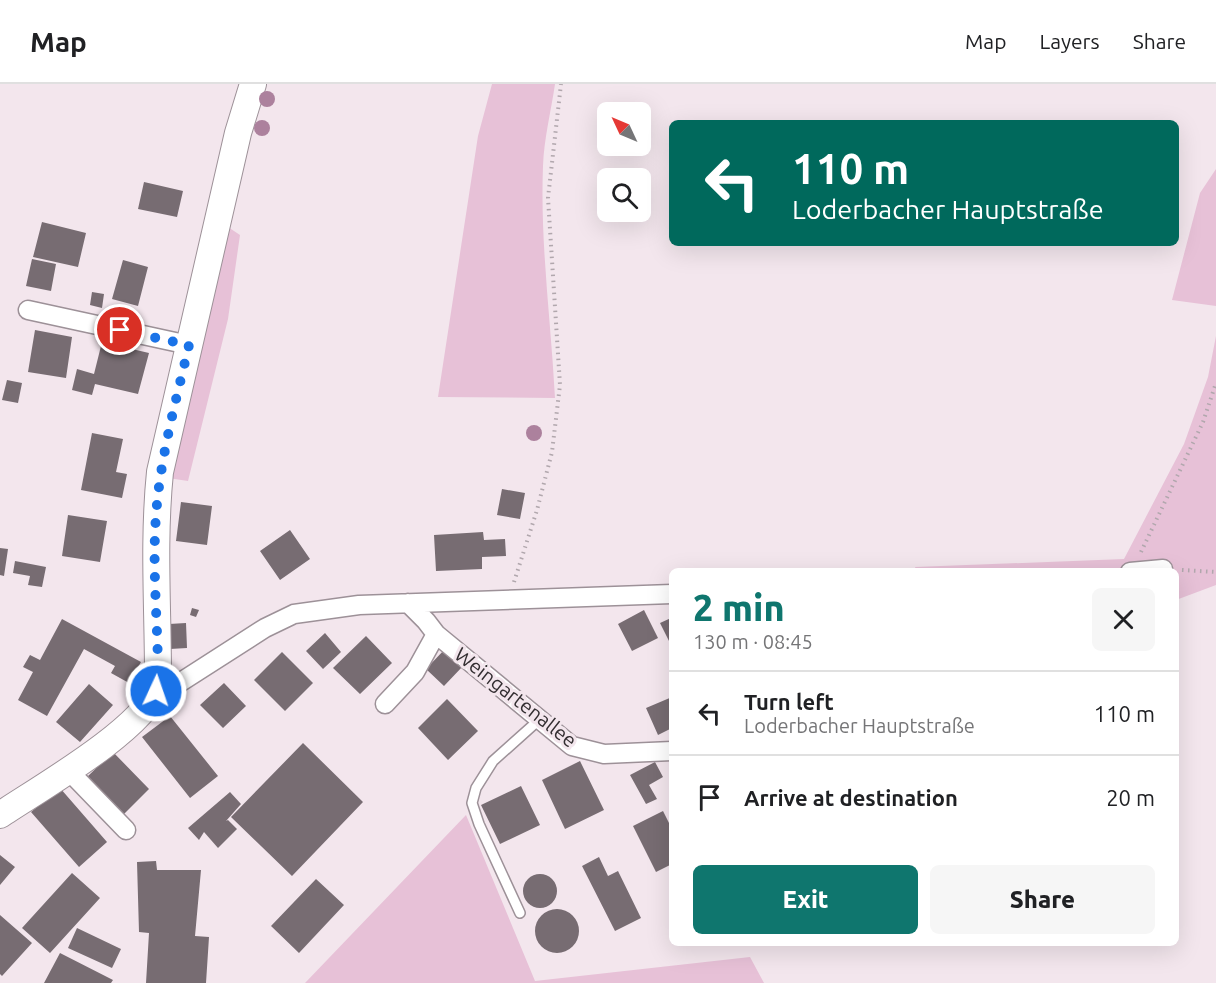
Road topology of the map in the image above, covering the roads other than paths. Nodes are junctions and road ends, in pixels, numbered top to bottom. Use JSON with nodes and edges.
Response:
{"nodes":[{"id":1,"x":253,"y":84,"type":"edge"},
{"id":2,"x":28,"y":310,"type":"dead end"},
{"id":3,"x":189,"y":345,"type":"junction"},
{"id":4,"x":669,"y":594,"type":"edge"},
{"id":5,"x":408,"y":603,"type":"junction"},
{"id":6,"x":436,"y":634,"type":"junction"},
{"id":7,"x":156,"y":691,"type":"junction"},
{"id":8,"x":385,"y":704,"type":"dead end"},
{"id":9,"x":540,"y":719,"type":"junction"},
{"id":10,"x":669,"y":751,"type":"edge"},
{"id":11,"x":68,"y":770,"type":"junction"},
{"id":12,"x":0,"y":814,"type":"edge"},
{"id":13,"x":126,"y":830,"type":"dead end"},
{"id":14,"x":520,"y":913,"type":"dead end"}],
"edges":[{"from":1,"to":3,"type":"street"},
{"from":2,"to":3,"type":"street"},
{"from":3,"to":7,"type":"street"},
{"from":4,"to":5,"type":"street"},
{"from":5,"to":6,"type":"street","name":"Weingartenallee"},
{"from":5,"to":7,"type":"street"},
{"from":6,"to":8,"type":"street","name":"Weingartenallee"},
{"from":6,"to":9,"type":"street","name":"Weingartenallee"},
{"from":7,"to":11,"type":"street"},
{"from":9,"to":10,"type":"street","name":"Weingartenallee"},
{"from":9,"to":14,"type":"lane"},
{"from":11,"to":12,"type":"street"},
{"from":11,"to":13,"type":"street"}]}
